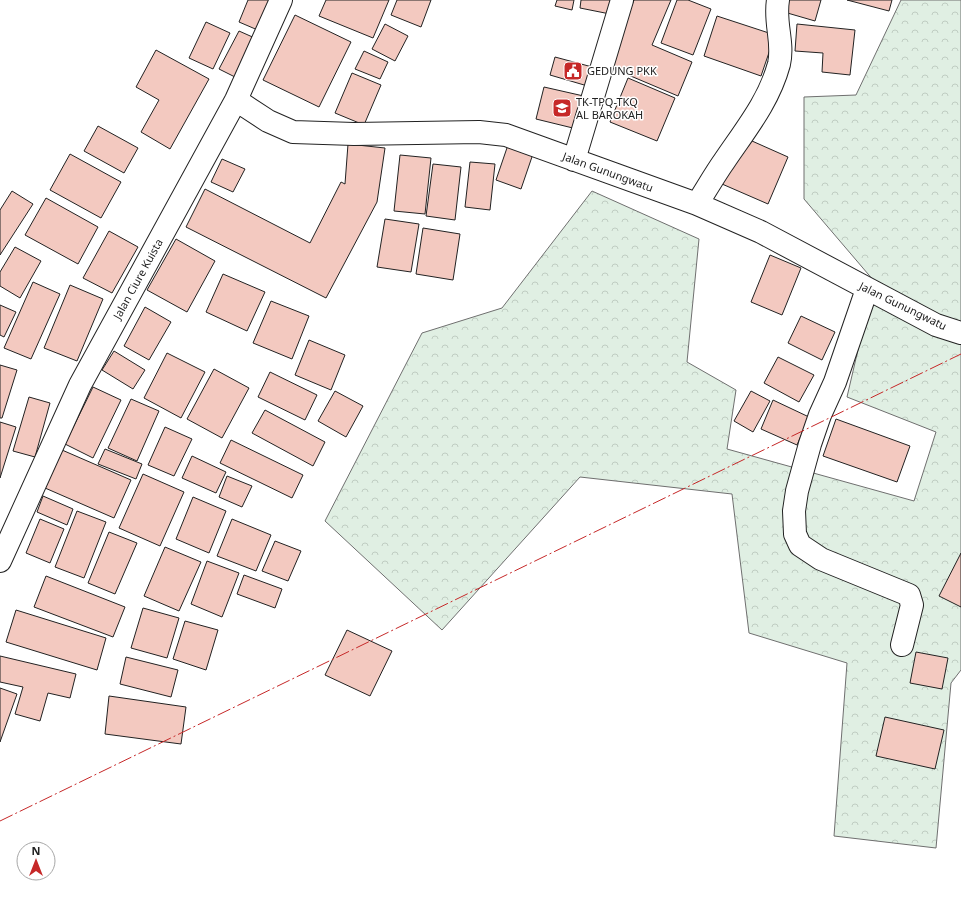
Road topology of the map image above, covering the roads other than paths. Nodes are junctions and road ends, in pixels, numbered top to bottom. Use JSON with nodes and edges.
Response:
{"nodes":[{"id":1,"x":281,"y":0,"type":"edge"},
{"id":2,"x":622,"y":0,"type":"edge"},
{"id":3,"x":778,"y":0,"type":"edge"},
{"id":4,"x":236,"y":100,"type":"junction"},
{"id":5,"x":574,"y":160,"type":"junction"},
{"id":6,"x":697,"y":204,"type":"junction"},
{"id":7,"x":867,"y":289,"type":"junction"},
{"id":8,"x":961,"y":333,"type":"edge"},
{"id":9,"x":0,"y":561,"type":"edge"},
{"id":10,"x":902,"y":645,"type":"dead end"}],
"edges":[{"from":1,"to":4,"type":"street","name":"Jalan Ciure Kuista"},
{"from":2,"to":5,"type":"street"},
{"from":3,"to":6,"type":"street"},
{"from":4,"to":5,"type":"street","name":"Jalan Gunungwatu"},
{"from":4,"to":9,"type":"street","name":"Jalan Ciure Kuista"},
{"from":5,"to":6,"type":"street","name":"Jalan Gunungwatu"},
{"from":6,"to":7,"type":"street","name":"Jalan Gunungwatu"},
{"from":7,"to":8,"type":"street","name":"Jalan Gunungwatu"},
{"from":7,"to":10,"type":"street"}]}
